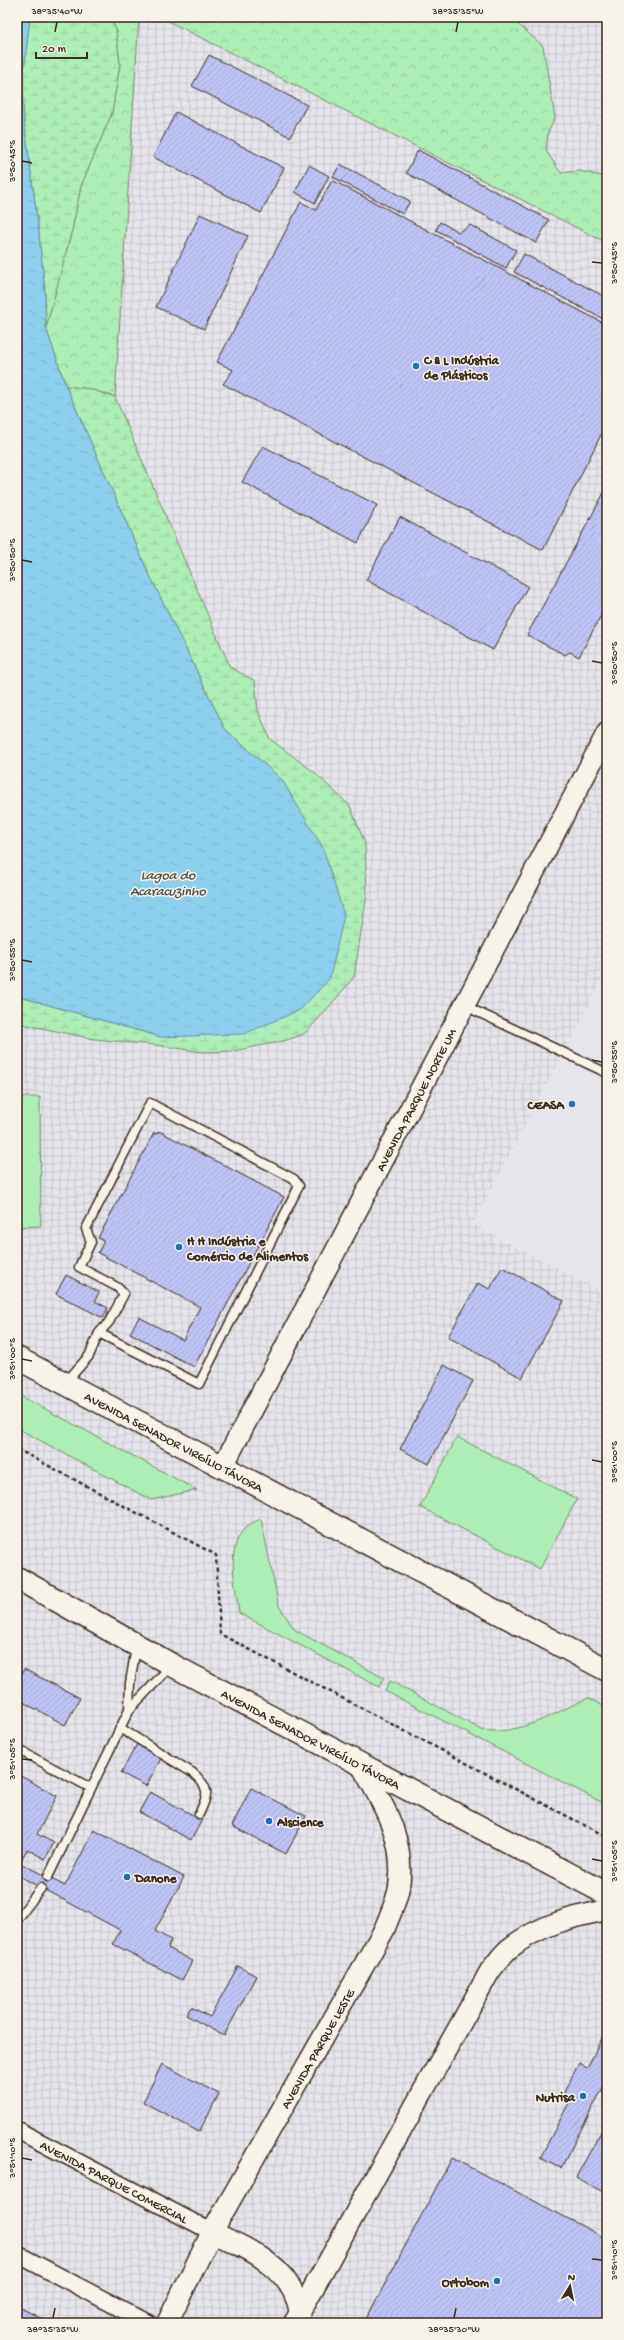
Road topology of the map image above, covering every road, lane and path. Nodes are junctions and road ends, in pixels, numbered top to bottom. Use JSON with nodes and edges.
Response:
{"nodes":[{"id":1,"x":607,"y":733,"type":"edge"},
{"id":2,"x":464,"y":1005,"type":"junction"},
{"id":3,"x":607,"y":1073,"type":"edge"},
{"id":4,"x":99,"y":1333,"type":"junction"},
{"id":5,"x":17,"y":1358,"type":"edge"},
{"id":6,"x":65,"y":1383,"type":"junction"},
{"id":7,"x":17,"y":1449,"type":"edge"},
{"id":8,"x":223,"y":1466,"type":"junction"},
{"id":9,"x":17,"y":1578,"type":"edge"},
{"id":10,"x":136,"y":1644,"type":"junction"},
{"id":11,"x":172,"y":1665,"type":"junction"},
{"id":12,"x":607,"y":1670,"type":"edge"},
{"id":13,"x":130,"y":1710,"type":"junction"},
{"id":14,"x":120,"y":1728,"type":"junction"},
{"id":15,"x":17,"y":1749,"type":"edge"},
{"id":16,"x":361,"y":1765,"type":"junction"},
{"id":17,"x":91,"y":1788,"type":"junction"},
{"id":18,"x":199,"y":1814,"type":"dead end"},
{"id":19,"x":607,"y":1837,"type":"edge"},
{"id":20,"x":48,"y":1877,"type":"dead end"},
{"id":21,"x":41,"y":1888,"type":"dead end"},
{"id":22,"x":607,"y":1894,"type":"edge"},
{"id":23,"x":607,"y":1910,"type":"edge"},
{"id":24,"x":17,"y":1920,"type":"edge"},
{"id":25,"x":17,"y":2130,"type":"edge"},
{"id":26,"x":212,"y":2232,"type":"junction"},
{"id":27,"x":17,"y":2254,"type":"edge"},
{"id":28,"x":297,"y":2318,"type":"edge"},
{"id":29,"x":148,"y":2323,"type":"edge"},
{"id":30,"x":168,"y":2323,"type":"edge"}],
"edges":[{"from":1,"to":2,"type":"street","name":"AVENIDA PARQUE NORTE UM"},
{"from":2,"to":3,"type":"lane"},
{"from":2,"to":8,"type":"street","name":"AVENIDA PARQUE NORTE UM"},
{"from":4,"to":4,"type":"lane"},
{"from":4,"to":6,"type":"lane"},
{"from":5,"to":6,"type":"main road","name":"AVENIDA SENADOR VIRGÍLIO TÁVORA"},
{"from":6,"to":8,"type":"main road","name":"AVENIDA SENADOR VIRGÍLIO TÁVORA"},
{"from":7,"to":19,"type":"path"},
{"from":8,"to":12,"type":"main road","name":"AVENIDA SENADOR VIRGÍLIO TÁVORA"},
{"from":9,"to":10,"type":"main road","name":"AVENIDA SENADOR VIRGÍLIO TÁVORA"},
{"from":10,"to":11,"type":"main road","name":"AVENIDA SENADOR VIRGÍLIO TÁVORA"},
{"from":10,"to":13,"type":"lane"},
{"from":11,"to":13,"type":"lane"},
{"from":11,"to":16,"type":"main road","name":"AVENIDA SENADOR VIRGÍLIO TÁVORA"},
{"from":13,"to":14,"type":"lane"},
{"from":14,"to":17,"type":"lane"},
{"from":14,"to":18,"type":"lane"},
{"from":15,"to":17,"type":"lane"},
{"from":16,"to":22,"type":"main road","name":"AVENIDA SENADOR VIRGÍLIO TÁVORA"},
{"from":16,"to":26,"type":"street","name":"AVENIDA PARQUE LESTE"},
{"from":17,"to":20,"type":"lane"},
{"from":21,"to":24,"type":"lane"},
{"from":23,"to":28,"type":"street"},
{"from":25,"to":26,"type":"street","name":"AVENIDA PARQUE COMERCIAL"},
{"from":26,"to":28,"type":"street"},
{"from":26,"to":30,"type":"street","name":"AVENIDA PARQUE LESTE"},
{"from":27,"to":29,"type":"street"}]}
